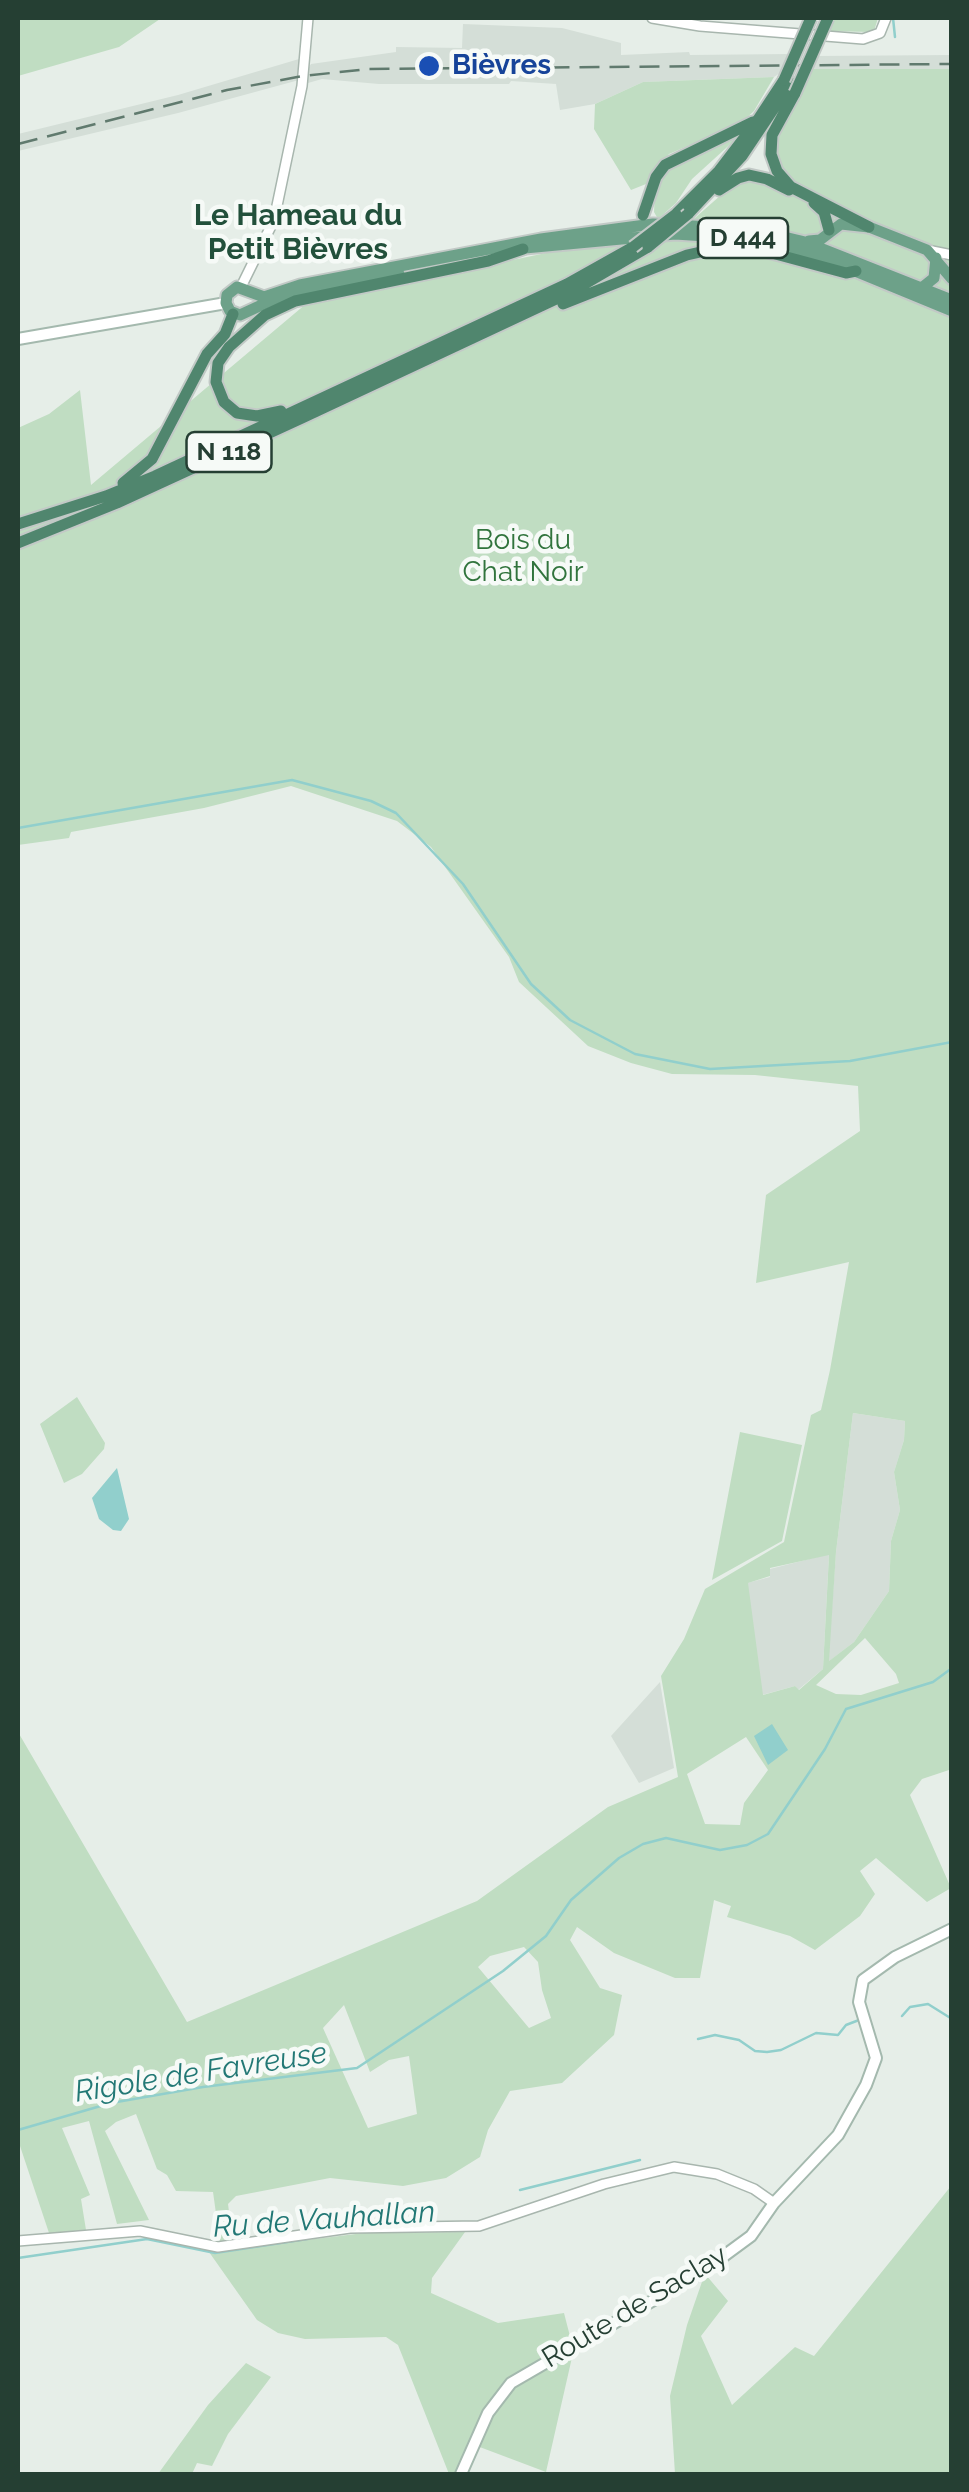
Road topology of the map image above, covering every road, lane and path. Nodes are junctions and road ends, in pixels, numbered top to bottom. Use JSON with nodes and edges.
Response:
{"nodes":[{"id":1,"x":308,"y":18,"type":"edge"},
{"id":2,"x":652,"y":18,"type":"edge"},
{"id":3,"x":811,"y":18,"type":"edge"},
{"id":4,"x":820,"y":18,"type":"edge"},
{"id":5,"x":828,"y":18,"type":"edge"},
{"id":6,"x":886,"y":18,"type":"edge"},
{"id":7,"x":790,"y":85,"type":"junction"},
{"id":8,"x":758,"y":121,"type":"junction"},
{"id":9,"x":707,"y":195,"type":"junction"},
{"id":10,"x":682,"y":214,"type":"junction"},
{"id":11,"x":643,"y":215,"type":"joint"},
{"id":12,"x":869,"y":227,"type":"junction"},
{"id":13,"x":617,"y":228,"type":"junction"},
{"id":14,"x":829,"y":230,"type":"junction"},
{"id":15,"x":805,"y":242,"type":"junction"},
{"id":16,"x":524,"y":249,"type":"junction"},
{"id":17,"x":931,"y":254,"type":"junction"},
{"id":18,"x":952,"y":255,"type":"edge"},
{"id":19,"x":856,"y":271,"type":"junction"},
{"id":20,"x":952,"y":279,"type":"edge"},
{"id":21,"x":241,"y":287,"type":"junction"},
{"id":22,"x":918,"y":292,"type":"junction"},
{"id":23,"x":952,"y":300,"type":"edge"},
{"id":24,"x":252,"y":302,"type":"junction"},
{"id":25,"x":229,"y":308,"type":"junction"},
{"id":26,"x":952,"y":311,"type":"edge"},
{"id":27,"x":520,"y":315,"type":"junction"},
{"id":28,"x":18,"y":339,"type":"edge"},
{"id":29,"x":295,"y":411,"type":"junction"},
{"id":30,"x":106,"y":496,"type":"junction"},
{"id":31,"x":18,"y":524,"type":"edge"},
{"id":32,"x":18,"y":543,"type":"edge"},
{"id":33,"x":952,"y":1930,"type":"edge"},
{"id":34,"x":774,"y":2203,"type":"junction"},
{"id":35,"x":18,"y":2240,"type":"edge"},
{"id":36,"x":461,"y":2474,"type":"edge"}],
"edges":[{"from":1,"to":21,"type":"street"},
{"from":2,"to":6,"type":"street"},
{"from":3,"to":7,"type":"highway","number":"N 118","bridge":true},
{"from":4,"to":7,"type":"highway","number":"N 118","bridge":true},
{"from":5,"to":7,"type":"highway","bridge":true},
{"from":7,"to":8,"type":"highway","number":"N 118"},
{"from":7,"to":9,"type":"highway","number":"N 118"},
{"from":7,"to":12,"type":"highway"},
{"from":8,"to":10,"type":"highway","number":"N 118"},
{"from":8,"to":11,"type":"highway"},
{"from":9,"to":10,"type":"highway","number":"N 118"},
{"from":9,"to":14,"type":"highway"},
{"from":10,"to":27,"type":"highway","number":"N 118","bridge":true},
{"from":10,"to":29,"type":"highway","number":"N 118","bridge":true},
{"from":11,"to":13,"type":"main road"},
{"from":12,"to":14,"type":"main road"},
{"from":12,"to":17,"type":"main road"},
{"from":13,"to":15,"type":"main road","number":"D 444"},
{"from":13,"to":24,"type":"main road","number":"D 444"},
{"from":14,"to":15,"type":"main road"},
{"from":15,"to":22,"type":"main road","number":"D 444"},
{"from":16,"to":19,"type":"main road","number":"D 444"},
{"from":16,"to":24,"type":"main road"},
{"from":16,"to":29,"type":"highway"},
{"from":17,"to":18,"type":"street"},
{"from":17,"to":20,"type":"main road"},
{"from":17,"to":22,"type":"main road"},
{"from":19,"to":22,"type":"main road","number":"D 444"},
{"from":19,"to":27,"type":"highway"},
{"from":21,"to":24,"type":"main road"},
{"from":21,"to":25,"type":"main road"},
{"from":22,"to":23,"type":"main road","number":"D 444"},
{"from":22,"to":26,"type":"main road","number":"D 444"},
{"from":24,"to":25,"type":"main road"},
{"from":25,"to":28,"type":"main road"},
{"from":25,"to":30,"type":"highway"},
{"from":27,"to":32,"type":"highway","number":"N 118"},
{"from":29,"to":30,"type":"highway","number":"N 118"},
{"from":30,"to":31,"type":"highway","number":"N 118"},
{"from":33,"to":34,"type":"main road","name":"Route de Saclay"},
{"from":34,"to":35,"type":"street"},
{"from":34,"to":36,"type":"main road","name":"Route de Saclay"}]}
